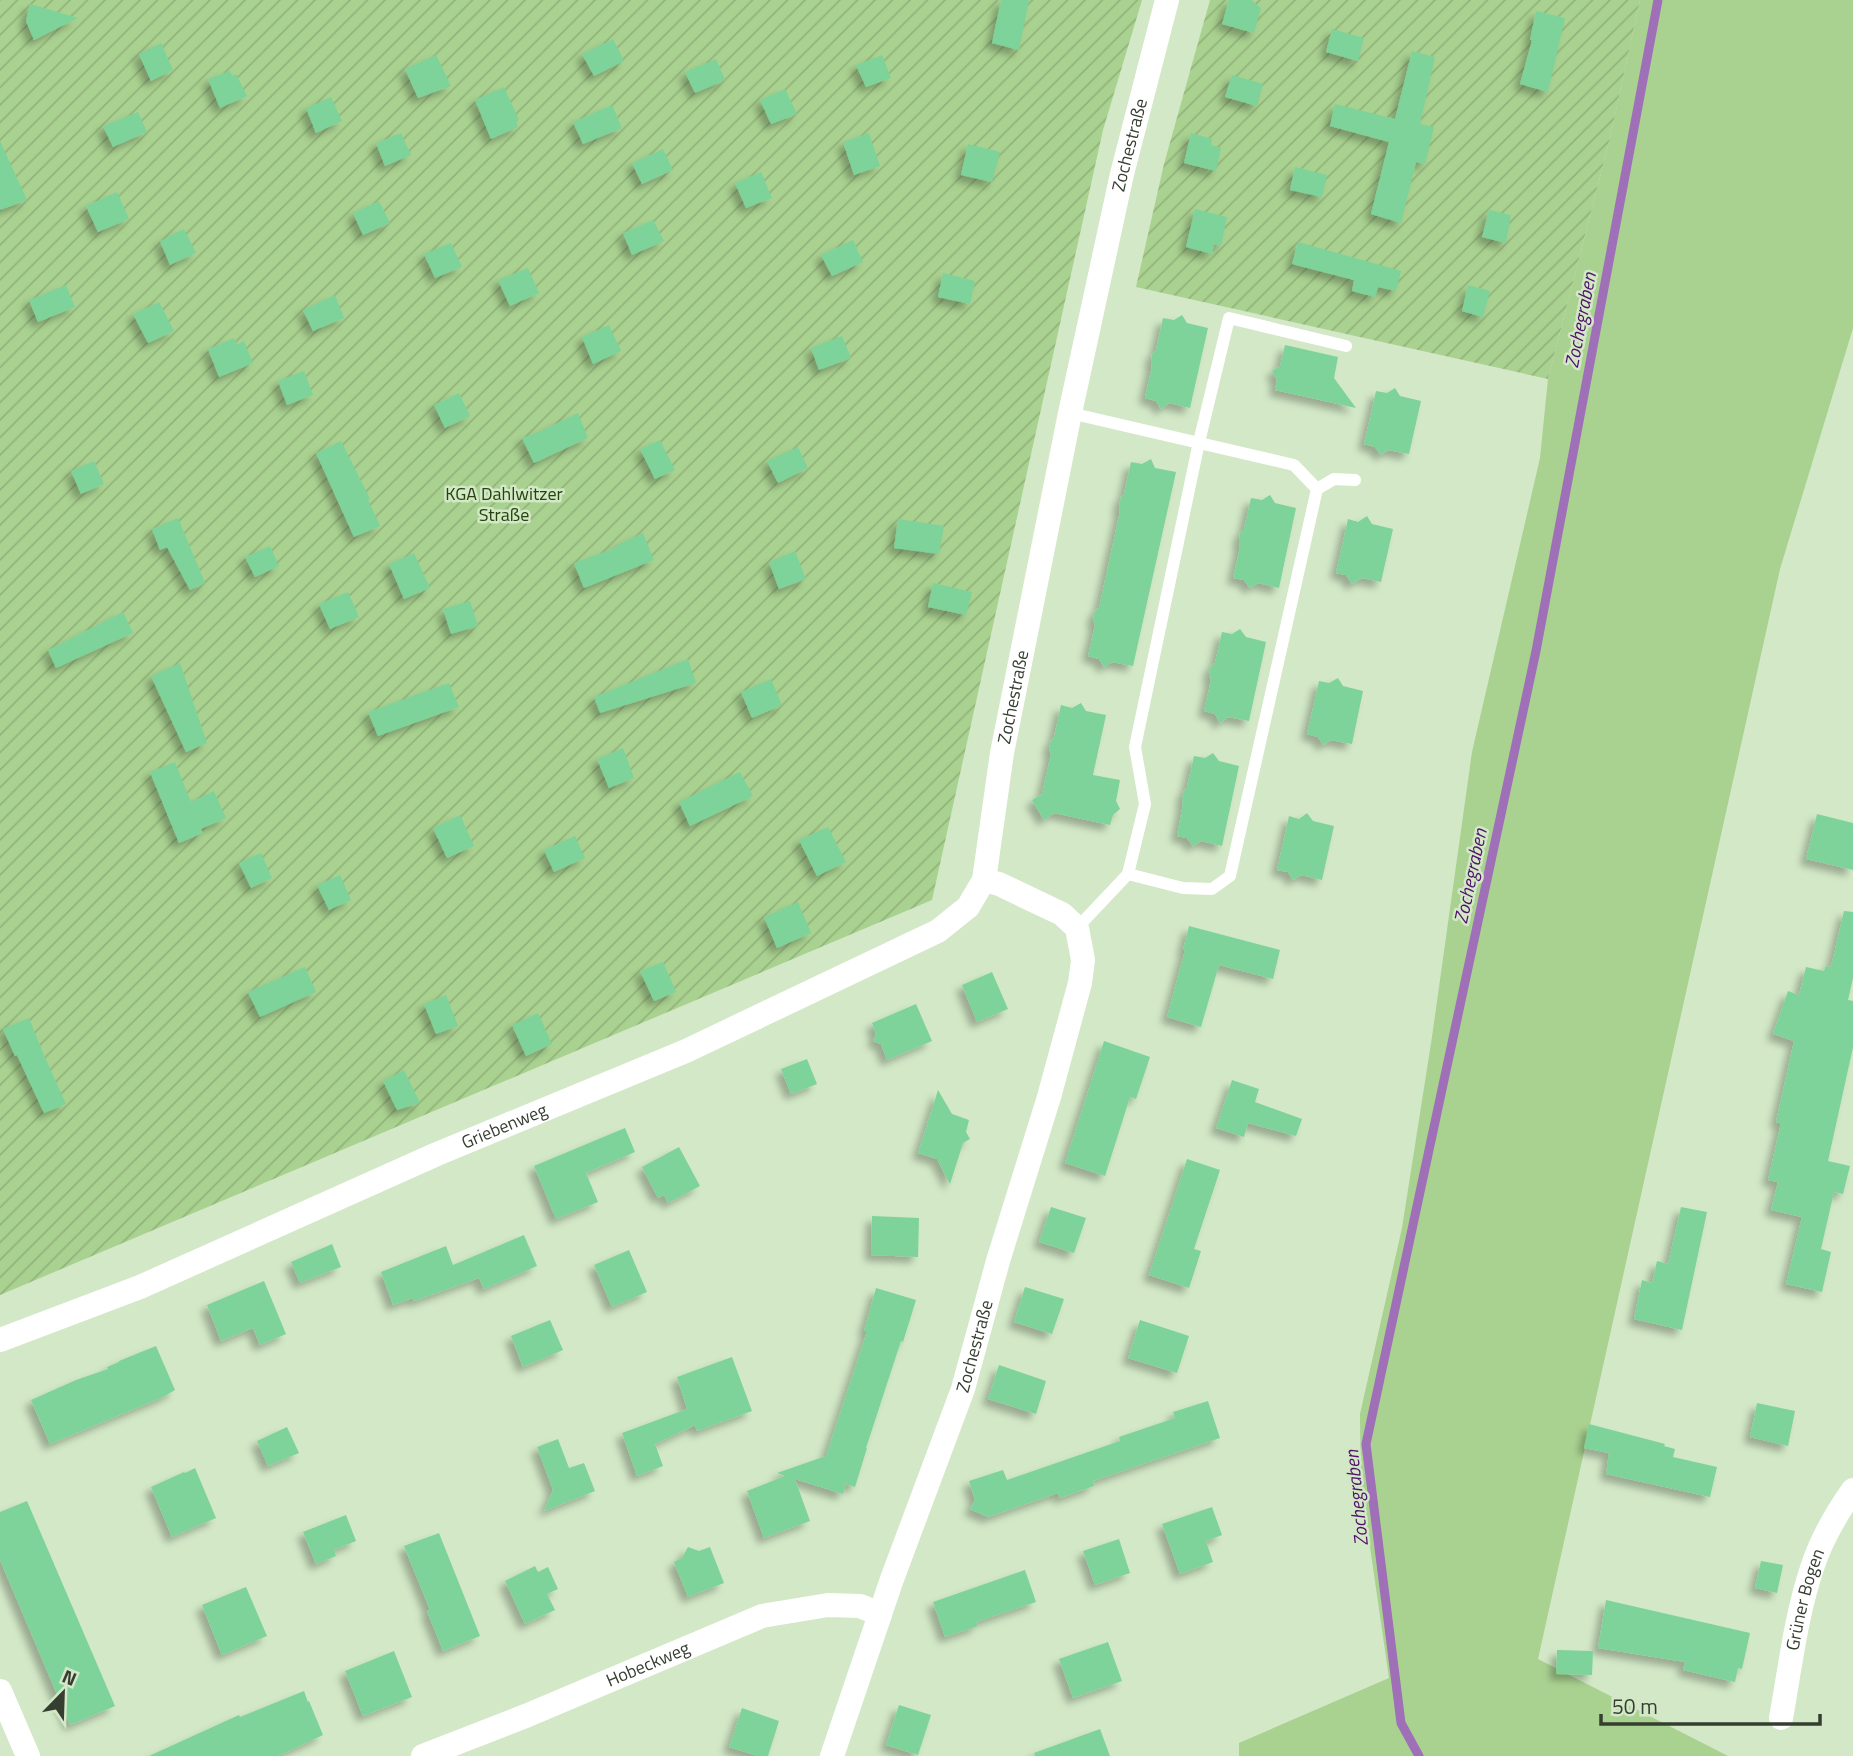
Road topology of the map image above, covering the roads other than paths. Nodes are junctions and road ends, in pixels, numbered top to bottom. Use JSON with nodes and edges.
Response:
{"nodes":[{"id":1,"x":1167,"y":0,"type":"edge"},
{"id":2,"x":1346,"y":346,"type":"dead end"},
{"id":3,"x":1070,"y":413,"type":"junction"},
{"id":4,"x":1199,"y":442,"type":"junction"},
{"id":5,"x":1355,"y":480,"type":"dead end"},
{"id":6,"x":1317,"y":489,"type":"junction"},
{"id":7,"x":1128,"y":874,"type":"junction"},
{"id":8,"x":984,"y":880,"type":"junction"},
{"id":9,"x":1077,"y":928,"type":"junction"},
{"id":10,"x":0,"y":1340,"type":"edge"},
{"id":11,"x":1853,"y":1490,"type":"edge"},
{"id":12,"x":880,"y":1614,"type":"junction"},
{"id":13,"x":0,"y":1691,"type":"edge"},
{"id":14,"x":1781,"y":1718,"type":"dead end"},
{"id":15,"x":28,"y":1756,"type":"edge"},
{"id":16,"x":423,"y":1756,"type":"edge"},
{"id":17,"x":832,"y":1756,"type":"edge"}],
"edges":[{"from":1,"to":3,"type":"street","name":"Zochestraße"},
{"from":2,"to":4,"type":"lane"},
{"from":3,"to":4,"type":"lane"},
{"from":3,"to":8,"type":"street","name":"Zochestraße"},
{"from":4,"to":6,"type":"lane"},
{"from":4,"to":7,"type":"lane"},
{"from":5,"to":6,"type":"lane"},
{"from":6,"to":7,"type":"lane"},
{"from":7,"to":9,"type":"lane"},
{"from":8,"to":9,"type":"street"},
{"from":8,"to":10,"type":"street","name":"Griebenweg"},
{"from":9,"to":12,"type":"street","name":"Zochestraße"},
{"from":11,"to":14,"type":"street","name":"Grüner Bogen"},
{"from":12,"to":16,"type":"street","name":"Hobeckweg"},
{"from":12,"to":17,"type":"street","name":"Zochestraße"},
{"from":13,"to":15,"type":"street"}]}
